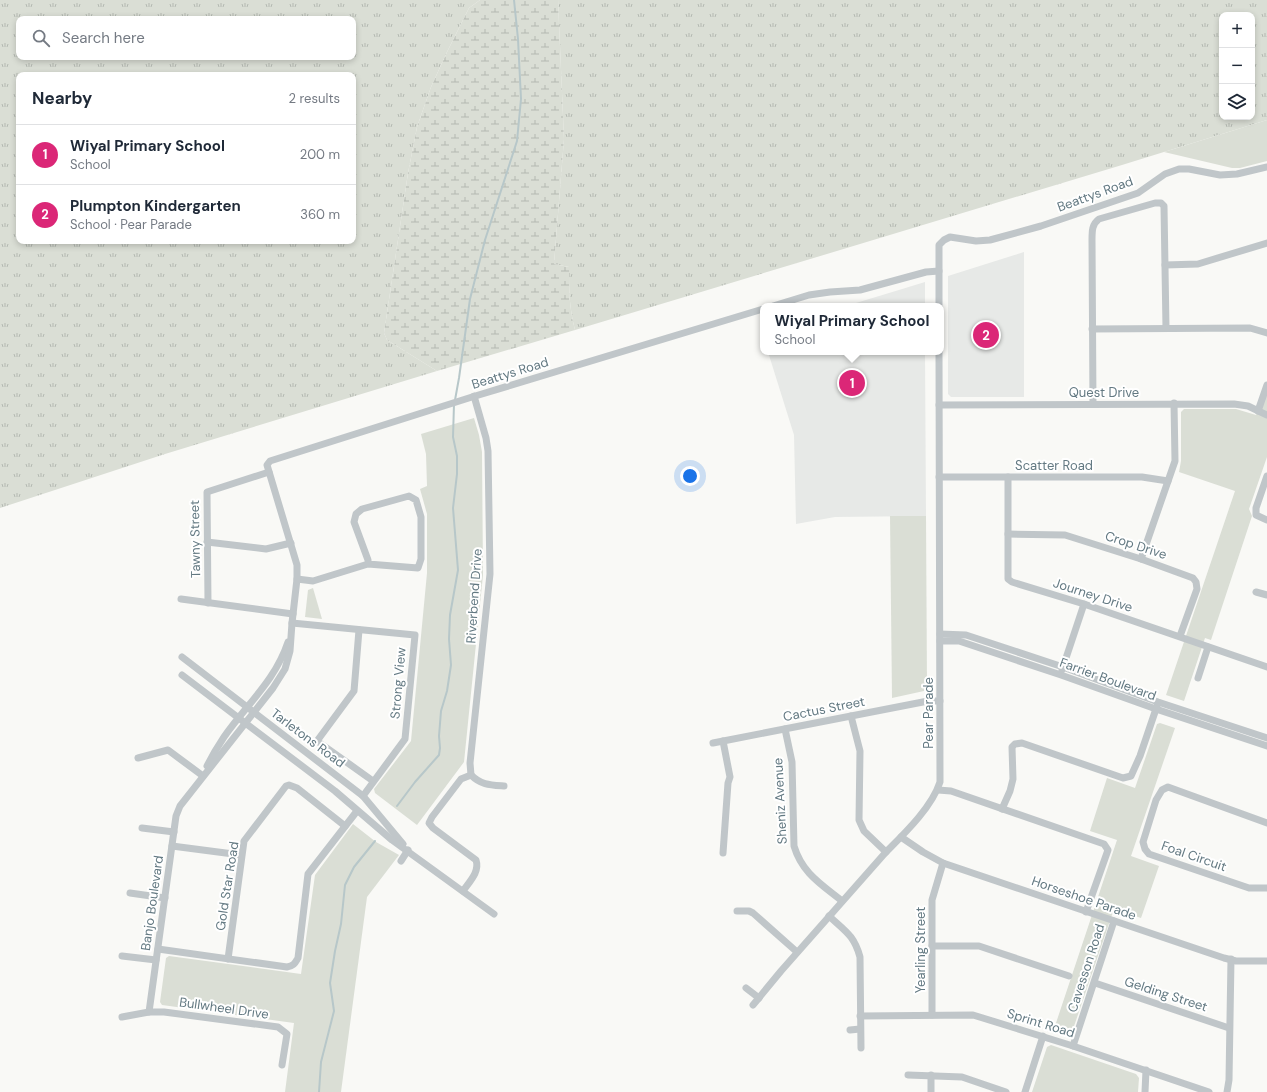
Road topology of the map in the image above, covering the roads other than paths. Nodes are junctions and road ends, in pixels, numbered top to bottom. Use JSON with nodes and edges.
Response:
{"nodes":[{"id":1,"x":1267,"y":167,"type":"edge"},
{"id":2,"x":1267,"y":243,"type":"edge"},
{"id":3,"x":1165,"y":265,"type":"junction"},
{"id":4,"x":939,"y":271,"type":"junction"},
{"id":5,"x":783,"y":303,"type":"edge"},
{"id":6,"x":939,"y":303,"type":"edge"},
{"id":7,"x":760,"y":310,"type":"edge"},
{"id":8,"x":1166,"y":328,"type":"junction"},
{"id":9,"x":1092,"y":330,"type":"junction"},
{"id":10,"x":1267,"y":333,"type":"edge"},
{"id":11,"x":939,"y":355,"type":"edge"},
{"id":12,"x":1267,"y":385,"type":"edge"},
{"id":13,"x":474,"y":396,"type":"junction"},
{"id":14,"x":1174,"y":403,"type":"junction"},
{"id":15,"x":1093,"y":404,"type":"junction"},
{"id":16,"x":939,"y":405,"type":"junction"},
{"id":17,"x":1258,"y":411,"type":"junction"},
{"id":18,"x":1267,"y":415,"type":"edge"},
{"id":19,"x":268,"y":468,"type":"junction"},
{"id":20,"x":1267,"y":476,"type":"edge"},
{"id":21,"x":939,"y":477,"type":"junction"},
{"id":22,"x":1008,"y":477,"type":"junction"},
{"id":23,"x":1168,"y":481,"type":"junction"},
{"id":24,"x":1267,"y":520,"type":"edge"},
{"id":25,"x":1008,"y":534,"type":"junction"},
{"id":26,"x":207,"y":542,"type":"junction"},
{"id":27,"x":291,"y":544,"type":"junction"},
{"id":28,"x":1141,"y":559,"type":"junction"},
{"id":29,"x":368,"y":564,"type":"junction"},
{"id":30,"x":297,"y":579,"type":"junction"},
{"id":31,"x":1256,"y":592,"type":"dead end"},
{"id":32,"x":1267,"y":595,"type":"edge"},
{"id":33,"x":181,"y":599,"type":"dead end"},
{"id":34,"x":208,"y":602,"type":"junction"},
{"id":35,"x":1084,"y":604,"type":"junction"},
{"id":36,"x":293,"y":614,"type":"junction"},
{"id":37,"x":292,"y":623,"type":"junction"},
{"id":38,"x":359,"y":630,"type":"junction"},
{"id":39,"x":291,"y":634,"type":"junction"},
{"id":40,"x":1180,"y":636,"type":"junction"},
{"id":41,"x":940,"y":638,"type":"junction"},
{"id":42,"x":1208,"y":647,"type":"junction"},
{"id":43,"x":182,"y":657,"type":"dead end"},
{"id":44,"x":1267,"y":668,"type":"edge"},
{"id":45,"x":1062,"y":671,"type":"junction"},
{"id":46,"x":182,"y":675,"type":"dead end"},
{"id":47,"x":1198,"y":678,"type":"dead end"},
{"id":48,"x":940,"y":701,"type":"junction"},
{"id":49,"x":1157,"y":706,"type":"junction"},
{"id":50,"x":248,"y":707,"type":"junction"},
{"id":51,"x":254,"y":712,"type":"junction"},
{"id":52,"x":240,"y":716,"type":"junction"},
{"id":53,"x":852,"y":716,"type":"junction"},
{"id":54,"x":247,"y":721,"type":"junction"},
{"id":55,"x":785,"y":729,"type":"junction"},
{"id":56,"x":1267,"y":738,"type":"edge"},
{"id":57,"x":723,"y":741,"type":"junction"},
{"id":58,"x":713,"y":743,"type":"dead end"},
{"id":59,"x":1267,"y":746,"type":"edge"},
{"id":60,"x":138,"y":758,"type":"dead end"},
{"id":61,"x":471,"y":774,"type":"junction"},
{"id":62,"x":203,"y":776,"type":"junction"},
{"id":63,"x":373,"y":781,"type":"junction"},
{"id":64,"x":504,"y":786,"type":"dead end"},
{"id":65,"x":938,"y":790,"type":"junction"},
{"id":66,"x":363,"y":796,"type":"junction"},
{"id":67,"x":1002,"y":809,"type":"junction"},
{"id":68,"x":357,"y":811,"type":"junction"},
{"id":69,"x":1267,"y":823,"type":"edge"},
{"id":70,"x":345,"y":826,"type":"junction"},
{"id":71,"x":142,"y":828,"type":"dead end"},
{"id":72,"x":174,"y":832,"type":"junction"},
{"id":73,"x":901,"y":837,"type":"junction"},
{"id":74,"x":172,"y":846,"type":"junction"},
{"id":75,"x":408,"y":850,"type":"junction"},
{"id":76,"x":886,"y":852,"type":"junction"},
{"id":77,"x":723,"y":853,"type":"dead end"},
{"id":78,"x":241,"y":855,"type":"junction"},
{"id":79,"x":401,"y":861,"type":"dead end"},
{"id":80,"x":943,"y":863,"type":"junction"},
{"id":81,"x":1267,"y":888,"type":"edge"},
{"id":82,"x":463,"y":891,"type":"junction"},
{"id":83,"x":130,"y":893,"type":"dead end"},
{"id":84,"x":165,"y":898,"type":"junction"},
{"id":85,"x":842,"y":901,"type":"junction"},
{"id":86,"x":737,"y":911,"type":"dead end"},
{"id":87,"x":1086,"y":912,"type":"junction"},
{"id":88,"x":494,"y":914,"type":"dead end"},
{"id":89,"x":829,"y":916,"type":"junction"},
{"id":90,"x":1114,"y":921,"type":"junction"},
{"id":91,"x":932,"y":946,"type":"junction"},
{"id":92,"x":158,"y":949,"type":"junction"},
{"id":93,"x":797,"y":952,"type":"junction"},
{"id":94,"x":122,"y":956,"type":"dead end"},
{"id":95,"x":228,"y":958,"type":"junction"},
{"id":96,"x":1231,"y":959,"type":"junction"},
{"id":97,"x":156,"y":960,"type":"junction"},
{"id":98,"x":1267,"y":960,"type":"edge"},
{"id":99,"x":1069,"y":976,"type":"dead end"},
{"id":100,"x":1094,"y":983,"type":"junction"},
{"id":101,"x":746,"y":988,"type":"dead end"},
{"id":102,"x":759,"y":998,"type":"junction"},
{"id":103,"x":753,"y":1005,"type":"dead end"},
{"id":104,"x":149,"y":1012,"type":"junction"},
{"id":105,"x":932,"y":1015,"type":"junction"},
{"id":106,"x":860,"y":1016,"type":"junction"},
{"id":107,"x":122,"y":1017,"type":"dead end"},
{"id":108,"x":1229,"y":1028,"type":"junction"},
{"id":109,"x":850,"y":1030,"type":"dead end"},
{"id":110,"x":860,"y":1030,"type":"junction"},
{"id":111,"x":1043,"y":1036,"type":"junction"},
{"id":112,"x":1073,"y":1046,"type":"junction"},
{"id":113,"x":861,"y":1048,"type":"dead end"},
{"id":114,"x":282,"y":1065,"type":"dead end"},
{"id":115,"x":1146,"y":1070,"type":"junction"},
{"id":116,"x":908,"y":1075,"type":"dead end"},
{"id":117,"x":931,"y":1075,"type":"junction"},
{"id":118,"x":931,"y":1092,"type":"edge"},
{"id":119,"x":1006,"y":1092,"type":"edge"},
{"id":120,"x":1026,"y":1092,"type":"edge"},
{"id":121,"x":1145,"y":1092,"type":"edge"},
{"id":122,"x":1209,"y":1092,"type":"edge"},
{"id":123,"x":1227,"y":1092,"type":"edge"}],
"edges":[{"from":1,"to":4,"type":"street","name":"Beattys Road"},
{"from":2,"to":3,"type":"street"},
{"from":3,"to":8,"type":"street"},
{"from":3,"to":9,"type":"street"},
{"from":4,"to":5,"type":"street"},
{"from":4,"to":6,"type":"street"},
{"from":7,"to":13,"type":"street","name":"Beattys Road"},
{"from":8,"to":9,"type":"street"},
{"from":8,"to":10,"type":"street"},
{"from":9,"to":15,"type":"street"},
{"from":11,"to":16,"type":"street","name":"Pear Parade"},
{"from":12,"to":17,"type":"street"},
{"from":13,"to":19,"type":"street","name":"Beattys Road"},
{"from":13,"to":61,"type":"street","name":"Riverbend Drive"},
{"from":14,"to":15,"type":"street","name":"Quest Drive"},
{"from":14,"to":17,"type":"street","name":"Quest Drive"},
{"from":14,"to":23,"type":"street"},
{"from":15,"to":16,"type":"street","name":"Quest Drive"},
{"from":16,"to":21,"type":"street","name":"Pear Parade"},
{"from":17,"to":18,"type":"street","name":"Quest Drive"},
{"from":19,"to":26,"type":"street","name":"Tawny Street"},
{"from":19,"to":27,"type":"street"},
{"from":20,"to":24,"type":"street"},
{"from":21,"to":22,"type":"street","name":"Scatter Road"},
{"from":21,"to":41,"type":"street","name":"Pear Parade"},
{"from":22,"to":23,"type":"street","name":"Scatter Road"},
{"from":22,"to":25,"type":"street","name":"Journey Drive"},
{"from":23,"to":28,"type":"street"},
{"from":25,"to":28,"type":"street","name":"Crop Drive"},
{"from":25,"to":35,"type":"street","name":"Journey Drive"},
{"from":26,"to":27,"type":"street"},
{"from":26,"to":34,"type":"street","name":"Tawny Street"},
{"from":27,"to":30,"type":"street"},
{"from":28,"to":40,"type":"street","name":"Crop Drive"},
{"from":29,"to":29,"type":"street"},
{"from":29,"to":30,"type":"street"},
{"from":30,"to":36,"type":"street"},
{"from":31,"to":32,"type":"street"},
{"from":33,"to":34,"type":"street"},
{"from":34,"to":36,"type":"street"},
{"from":35,"to":40,"type":"street","name":"Journey Drive"},
{"from":35,"to":45,"type":"street"},
{"from":36,"to":37,"type":"street"},
{"from":37,"to":38,"type":"street","name":"Strong View"},
{"from":37,"to":39,"type":"street"},
{"from":38,"to":63,"type":"street"},
{"from":38,"to":63,"type":"street","name":"Strong View"},
{"from":39,"to":50,"type":"street","name":"Banjo Boulevard"},
{"from":39,"to":51,"type":"street","name":"Banjo Boulevard"},
{"from":40,"to":42,"type":"street","name":"Journey Drive"},
{"from":41,"to":45,"type":"street","name":"Farrier Boulevard"},
{"from":41,"to":48,"type":"street","name":"Pear Parade"},
{"from":42,"to":44,"type":"street","name":"Journey Drive"},
{"from":42,"to":47,"type":"street"},
{"from":43,"to":50,"type":"street","name":"Tarletons Road"},
{"from":45,"to":49,"type":"street","name":"Farrier Boulevard"},
{"from":46,"to":52,"type":"street","name":"Tarletons Road"},
{"from":48,"to":53,"type":"street","name":"Cactus Street"},
{"from":48,"to":65,"type":"street","name":"Pear Parade"},
{"from":49,"to":56,"type":"street","name":"Farrier Boulevard"},
{"from":49,"to":59,"type":"street","name":"Farrier Boulevard"},
{"from":49,"to":67,"type":"street"},
{"from":50,"to":51,"type":"street","name":"Tarletons Road"},
{"from":50,"to":52,"type":"street","name":"Banjo Boulevard"},
{"from":51,"to":54,"type":"street","name":"Banjo Boulevard"},
{"from":51,"to":66,"type":"street","name":"Tarletons Road"},
{"from":52,"to":54,"type":"street","name":"Tarletons Road"},
{"from":52,"to":62,"type":"street","name":"Banjo Boulevard"},
{"from":53,"to":55,"type":"street","name":"Cactus Street"},
{"from":53,"to":76,"type":"street"},
{"from":54,"to":62,"type":"street","name":"Banjo Boulevard"},
{"from":54,"to":68,"type":"street","name":"Tarletons Road"},
{"from":55,"to":57,"type":"street","name":"Cactus Street"},
{"from":55,"to":85,"type":"street","name":"Sheniz Avenue"},
{"from":57,"to":58,"type":"street","name":"Cactus Street"},
{"from":57,"to":77,"type":"street"},
{"from":60,"to":62,"type":"street"},
{"from":61,"to":64,"type":"street"},
{"from":61,"to":82,"type":"street"},
{"from":62,"to":72,"type":"street","name":"Banjo Boulevard"},
{"from":63,"to":66,"type":"street","name":"Strong View"},
{"from":65,"to":67,"type":"street"},
{"from":65,"to":73,"type":"street","name":"Pear Parade"},
{"from":66,"to":75,"type":"street","name":"Tarletons Road"},
{"from":67,"to":87,"type":"street"},
{"from":68,"to":70,"type":"street"},
{"from":68,"to":75,"type":"street","name":"Tarletons Road"},
{"from":69,"to":81,"type":"street","name":"Foal Circuit"},
{"from":70,"to":78,"type":"street","name":"Gold Star Road"},
{"from":70,"to":95,"type":"street"},
{"from":71,"to":72,"type":"street"},
{"from":72,"to":74,"type":"street","name":"Banjo Boulevard"},
{"from":73,"to":76,"type":"street","name":"Pear Parade"},
{"from":73,"to":80,"type":"street","name":"Horseshoe Parade"},
{"from":74,"to":78,"type":"street"},
{"from":74,"to":84,"type":"street","name":"Banjo Boulevard"},
{"from":75,"to":79,"type":"street"},
{"from":75,"to":82,"type":"street","name":"Tarletons Road"},
{"from":76,"to":85,"type":"street","name":"Pear Parade"},
{"from":78,"to":95,"type":"street","name":"Gold Star Road"},
{"from":80,"to":87,"type":"street","name":"Horseshoe Parade"},
{"from":80,"to":91,"type":"street","name":"Yearling Street"},
{"from":82,"to":88,"type":"street","name":"Tarletons Road"},
{"from":83,"to":84,"type":"street"},
{"from":84,"to":92,"type":"street","name":"Banjo Boulevard"},
{"from":85,"to":89,"type":"street","name":"Pear Parade"},
{"from":86,"to":93,"type":"street"},
{"from":87,"to":90,"type":"street","name":"Horseshoe Parade"},
{"from":89,"to":93,"type":"street","name":"Pear Parade"},
{"from":89,"to":106,"type":"street"},
{"from":90,"to":96,"type":"street","name":"Horseshoe Parade"},
{"from":90,"to":100,"type":"street","name":"Cavesson Road"},
{"from":91,"to":99,"type":"street"},
{"from":91,"to":105,"type":"street","name":"Yearling Street"},
{"from":92,"to":95,"type":"street"},
{"from":92,"to":97,"type":"street","name":"Banjo Boulevard"},
{"from":93,"to":102,"type":"street","name":"Pear Parade"},
{"from":94,"to":97,"type":"street"},
{"from":96,"to":98,"type":"street","name":"Horseshoe Parade"},
{"from":96,"to":108,"type":"street"},
{"from":97,"to":104,"type":"street","name":"Banjo Boulevard"},
{"from":100,"to":108,"type":"street","name":"Gelding Street"},
{"from":100,"to":112,"type":"street","name":"Cavesson Road"},
{"from":101,"to":102,"type":"street"},
{"from":102,"to":103,"type":"street","name":"Pear Parade"},
{"from":104,"to":107,"type":"street"},
{"from":104,"to":114,"type":"street","name":"Bullwheel Drive"},
{"from":105,"to":106,"type":"street","name":"Sprint Road"},
{"from":105,"to":111,"type":"street","name":"Sprint Road"},
{"from":106,"to":110,"type":"street"},
{"from":108,"to":123,"type":"street"},
{"from":109,"to":110,"type":"street"},
{"from":110,"to":113,"type":"street"},
{"from":111,"to":112,"type":"street","name":"Sprint Road"},
{"from":111,"to":120,"type":"street"},
{"from":112,"to":115,"type":"street","name":"Sprint Road"},
{"from":115,"to":121,"type":"street"},
{"from":115,"to":122,"type":"street","name":"Sprint Road"},
{"from":116,"to":117,"type":"street"},
{"from":117,"to":118,"type":"street"},
{"from":117,"to":119,"type":"street"}]}
